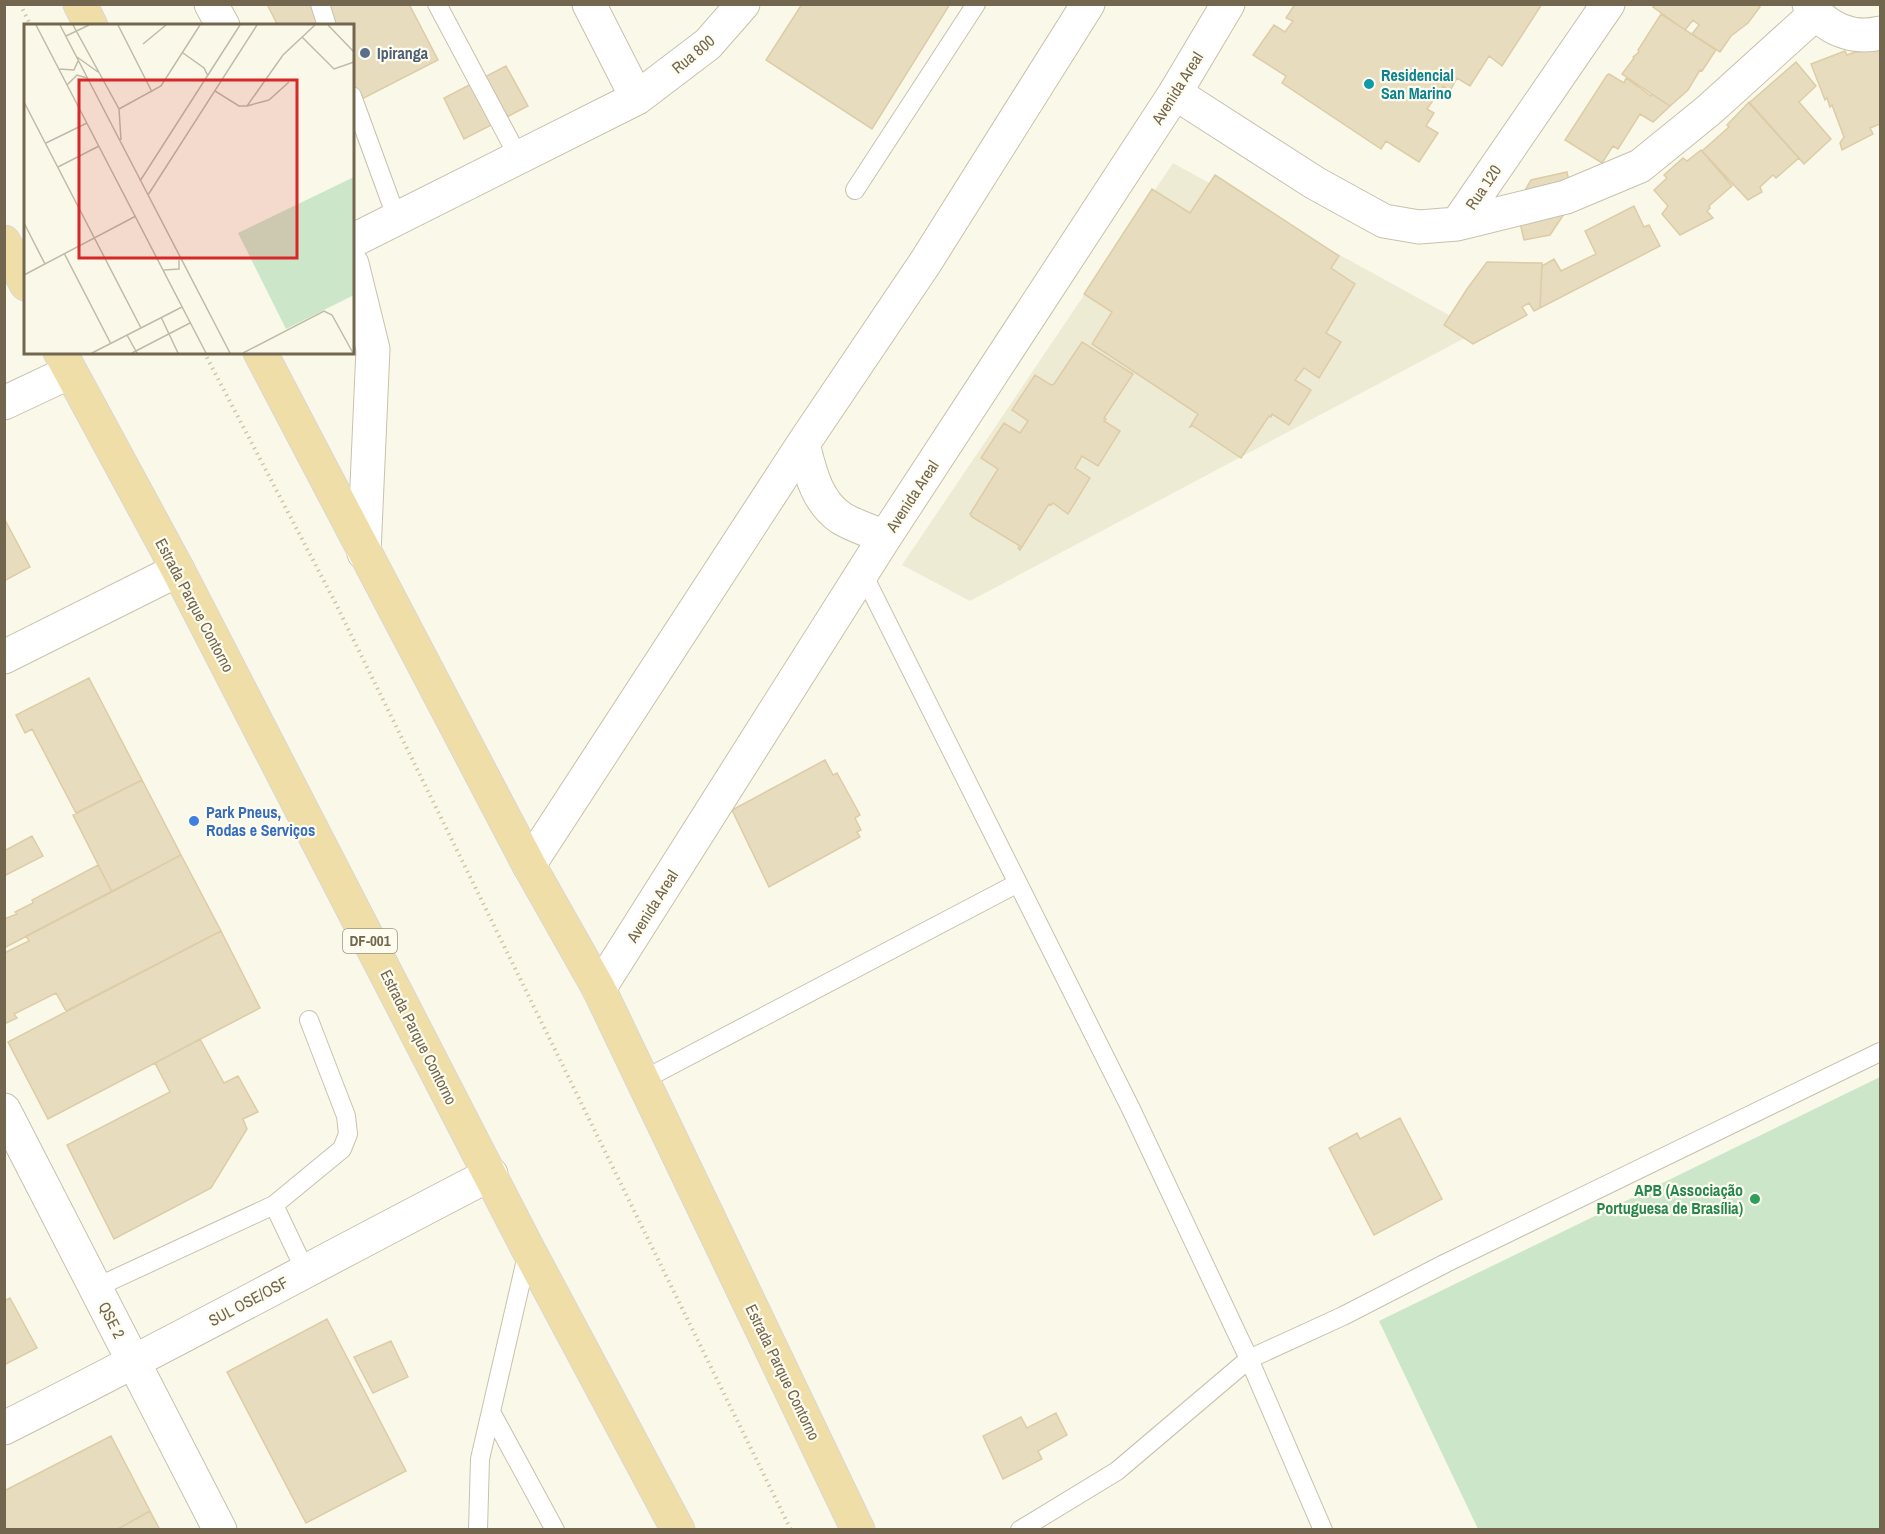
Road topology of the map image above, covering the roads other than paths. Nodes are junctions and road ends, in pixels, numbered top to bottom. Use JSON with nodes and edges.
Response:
{"nodes":[{"id":1,"x":80,"y":4,"type":"edge"},
{"id":2,"x":211,"y":4,"type":"edge"},
{"id":3,"x":320,"y":4,"type":"edge"},
{"id":4,"x":437,"y":4,"type":"edge"},
{"id":5,"x":589,"y":4,"type":"edge"},
{"id":6,"x":743,"y":4,"type":"edge"},
{"id":7,"x":976,"y":4,"type":"edge"},
{"id":8,"x":1088,"y":4,"type":"edge"},
{"id":9,"x":1228,"y":4,"type":"edge"},
{"id":10,"x":1608,"y":4,"type":"edge"},
{"id":11,"x":1812,"y":9,"type":"edge"},
{"id":12,"x":90,"y":24,"type":"edge"},
{"id":13,"x":222,"y":24,"type":"edge"},
{"id":14,"x":326,"y":24,"type":"edge"},
{"id":15,"x":1881,"y":33,"type":"edge"},
{"id":16,"x":1175,"y":93,"type":"junction"},
{"id":17,"x":637,"y":98,"type":"junction"},
{"id":18,"x":354,"y":101,"type":"edge"},
{"id":19,"x":519,"y":158,"type":"junction"},
{"id":20,"x":855,"y":190,"type":"dead end"},
{"id":21,"x":397,"y":219,"type":"junction"},
{"id":22,"x":1458,"y":224,"type":"junction"},
{"id":23,"x":354,"y":240,"type":"edge"},
{"id":24,"x":4,"y":242,"type":"edge"},
{"id":25,"x":354,"y":272,"type":"edge"},
{"id":26,"x":24,"y":280,"type":"edge"},
{"id":27,"x":261,"y":354,"type":"edge"},
{"id":28,"x":65,"y":362,"type":"edge"},
{"id":29,"x":4,"y":403,"type":"edge"},
{"id":30,"x":803,"y":444,"type":"junction"},
{"id":31,"x":885,"y":537,"type":"junction"},
{"id":32,"x":364,"y":553,"type":"junction"},
{"id":33,"x":178,"y":570,"type":"junction"},
{"id":34,"x":863,"y":573,"type":"junction"},
{"id":35,"x":4,"y":657,"type":"edge"},
{"id":36,"x":529,"y":865,"type":"junction"},
{"id":37,"x":1018,"y":883,"type":"junction"},
{"id":38,"x":599,"y":989,"type":"junction"},
{"id":39,"x":309,"y":1020,"type":"dead end"},
{"id":40,"x":1881,"y":1052,"type":"edge"},
{"id":41,"x":643,"y":1080,"type":"junction"},
{"id":42,"x":4,"y":1110,"type":"edge"},
{"id":43,"x":491,"y":1174,"type":"junction"},
{"id":44,"x":274,"y":1204,"type":"junction"},
{"id":45,"x":528,"y":1249,"type":"junction"},
{"id":46,"x":305,"y":1270,"type":"junction"},
{"id":47,"x":95,"y":1288,"type":"junction"},
{"id":48,"x":1249,"y":1359,"type":"junction"},
{"id":49,"x":134,"y":1363,"type":"junction"},
{"id":50,"x":491,"y":1412,"type":"junction"},
{"id":51,"x":4,"y":1428,"type":"edge"},
{"id":52,"x":220,"y":1530,"type":"edge"},
{"id":53,"x":478,"y":1530,"type":"edge"},
{"id":54,"x":555,"y":1530,"type":"edge"},
{"id":55,"x":678,"y":1530,"type":"edge"},
{"id":56,"x":858,"y":1530,"type":"edge"},
{"id":57,"x":1020,"y":1530,"type":"edge"},
{"id":58,"x":1323,"y":1530,"type":"edge"}],
"edges":[{"from":1,"to":12,"type":"highway"},
{"from":2,"to":13,"type":"street"},
{"from":3,"to":14,"type":"lane"},
{"from":4,"to":19,"type":"lane"},
{"from":5,"to":17,"type":"street"},
{"from":6,"to":17,"type":"street","name":"Rua 800"},
{"from":7,"to":20,"type":"lane"},
{"from":8,"to":30,"type":"street"},
{"from":9,"to":16,"type":"street","name":"Avenida Areal"},
{"from":10,"to":22,"type":"street","name":"Rua 120"},
{"from":11,"to":15,"type":"street"},
{"from":11,"to":22,"type":"street"},
{"from":16,"to":22,"type":"street","name":"Rua 120"},
{"from":16,"to":31,"type":"street","name":"Avenida Areal"},
{"from":17,"to":19,"type":"street","name":"Rua 800"},
{"from":18,"to":21,"type":"lane"},
{"from":19,"to":21,"type":"street","name":"Rua 800"},
{"from":21,"to":23,"type":"street","name":"Rua 800"},
{"from":24,"to":26,"type":"highway"},
{"from":25,"to":32,"type":"street"},
{"from":27,"to":32,"type":"highway","name":"Estrada Parque Contorno"},
{"from":28,"to":29,"type":"street"},
{"from":28,"to":33,"type":"highway","name":"Estrada Parque Contorno","number":"DF-001"},
{"from":30,"to":31,"type":"street"},
{"from":30,"to":36,"type":"street"},
{"from":31,"to":34,"type":"street","name":"Avenida Areal"},
{"from":32,"to":36,"type":"highway","name":"Estrada Parque Contorno"},
{"from":33,"to":35,"type":"street"},
{"from":33,"to":43,"type":"highway","name":"Estrada Parque Contorno","number":"DF-001"},
{"from":34,"to":37,"type":"lane"},
{"from":34,"to":38,"type":"street","name":"Avenida Areal"},
{"from":36,"to":38,"type":"highway","name":"Estrada Parque Contorno"},
{"from":37,"to":41,"type":"lane"},
{"from":37,"to":48,"type":"lane"},
{"from":38,"to":41,"type":"highway","name":"Estrada Parque Contorno"},
{"from":39,"to":44,"type":"lane"},
{"from":40,"to":48,"type":"lane"},
{"from":41,"to":56,"type":"highway","name":"Estrada Parque Contorno"},
{"from":42,"to":47,"type":"street","name":"QSE 2"},
{"from":43,"to":45,"type":"highway","name":"Estrada Parque Contorno","number":"DF-001"},
{"from":43,"to":46,"type":"street","name":"SUL OSE/OSF"},
{"from":44,"to":46,"type":"lane"},
{"from":44,"to":47,"type":"lane"},
{"from":45,"to":50,"type":"lane"},
{"from":45,"to":55,"type":"highway","name":"Estrada Parque Contorno","number":"DF-001"},
{"from":46,"to":49,"type":"street","name":"SUL OSE/OSF"},
{"from":47,"to":49,"type":"street","name":"QSE 2"},
{"from":48,"to":57,"type":"lane"},
{"from":48,"to":58,"type":"lane"},
{"from":49,"to":51,"type":"street","name":"SUL OSE/OSF"},
{"from":49,"to":52,"type":"street","name":"QSE 2"},
{"from":50,"to":53,"type":"lane"},
{"from":50,"to":54,"type":"lane"}]}
